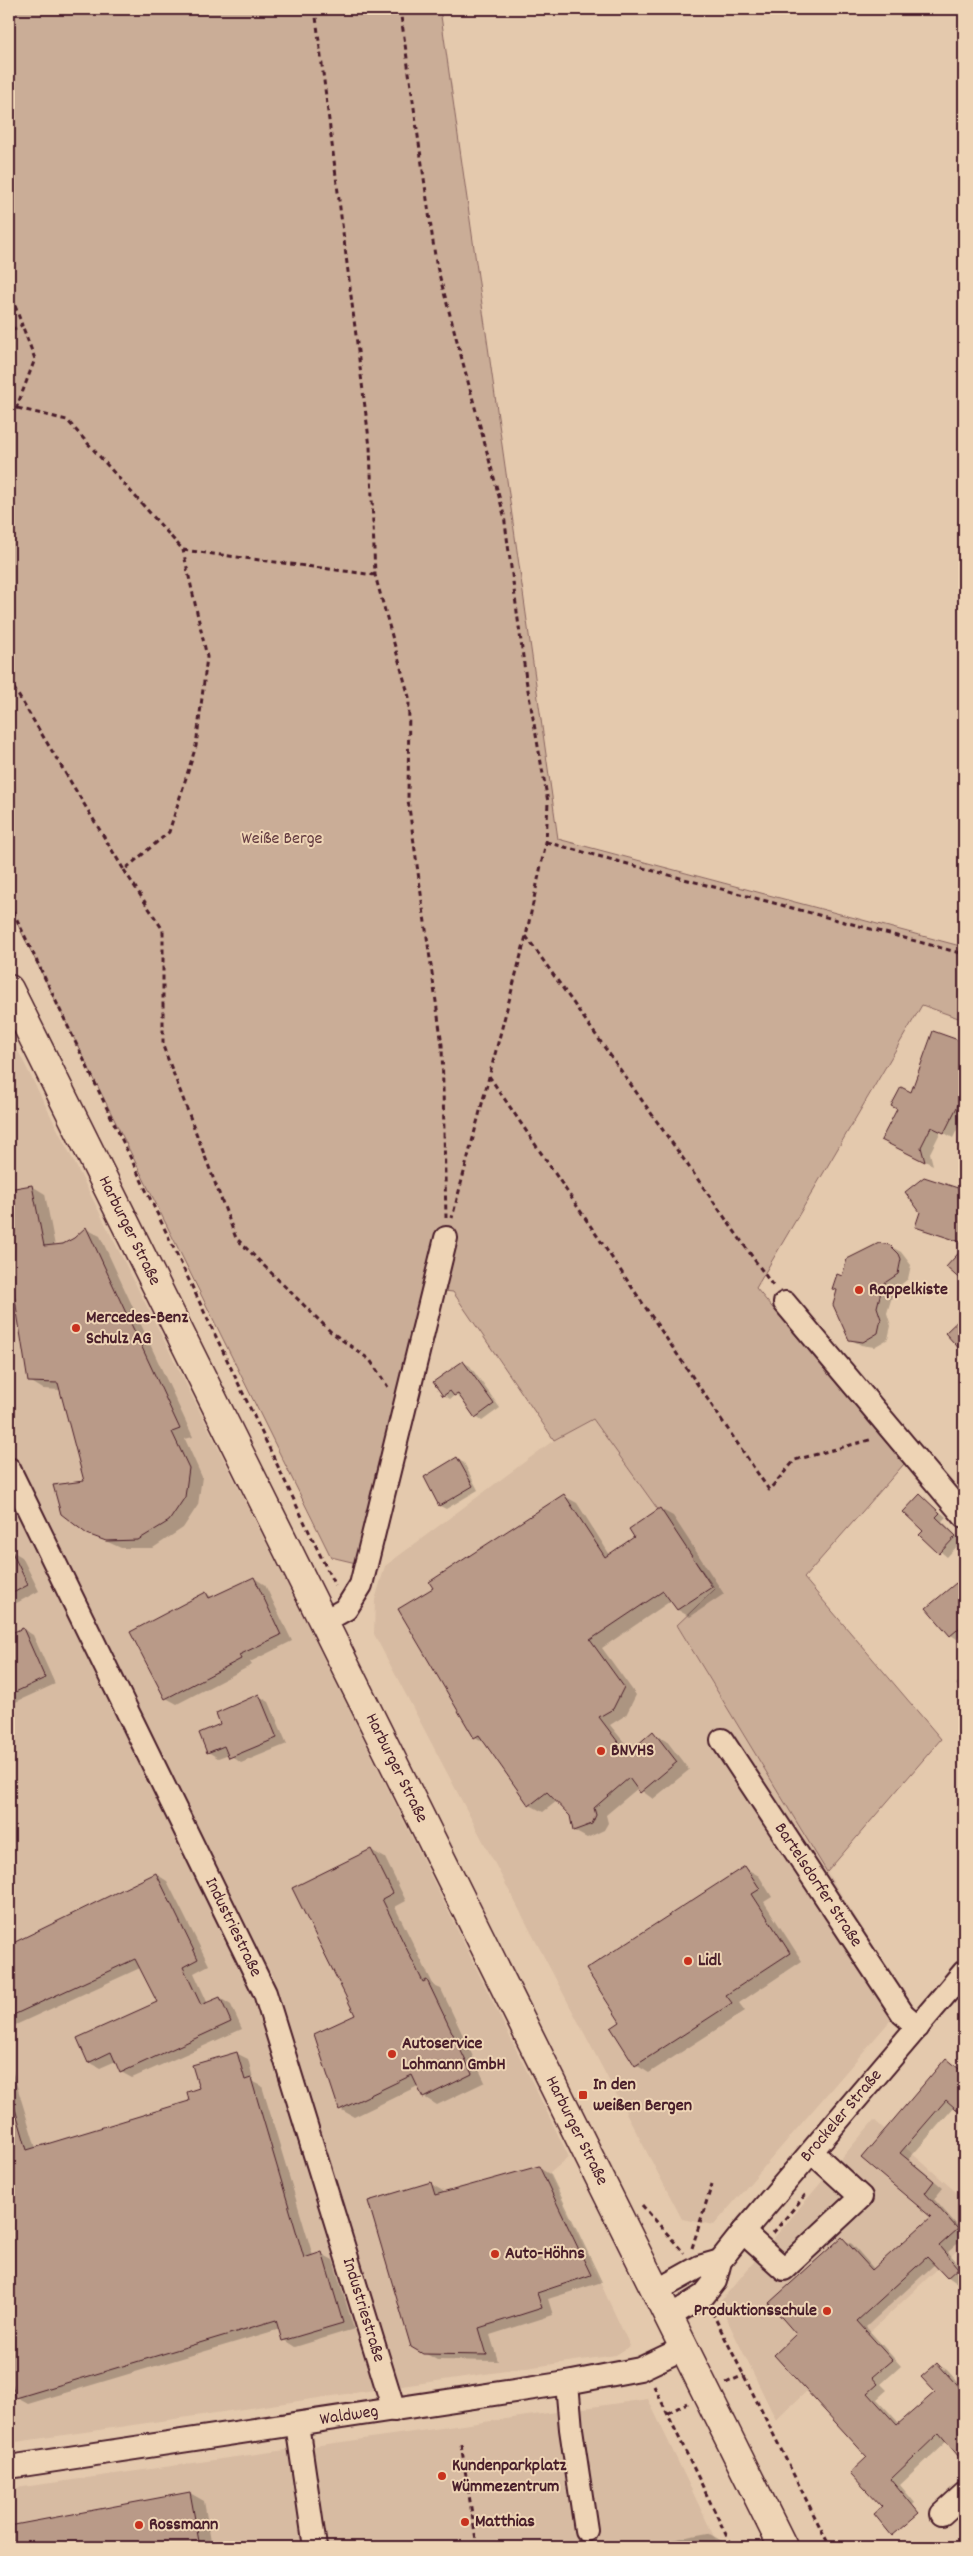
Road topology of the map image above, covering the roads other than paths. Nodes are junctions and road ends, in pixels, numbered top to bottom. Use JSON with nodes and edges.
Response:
{"nodes":[{"id":1,"x":9,"y":989,"type":"edge"},
{"id":2,"x":446,"y":1238,"type":"road end"},
{"id":3,"x":785,"y":1303,"type":"road end"},
{"id":4,"x":9,"y":1469,"type":"edge"},
{"id":5,"x":964,"y":1516,"type":"edge"},
{"id":6,"x":323,"y":1622,"type":"junction"},
{"id":7,"x":722,"y":1740,"type":"dead end"},
{"id":8,"x":964,"y":1972,"type":"edge"},
{"id":9,"x":918,"y":2027,"type":"junction"},
{"id":10,"x":812,"y":2152,"type":"junction"},
{"id":11,"x":743,"y":2232,"type":"junction"},
{"id":12,"x":720,"y":2262,"type":"junction"},
{"id":13,"x":656,"y":2291,"type":"junction"},
{"id":14,"x":669,"y":2317,"type":"junction"},
{"id":15,"x":684,"y":2348,"type":"junction"},
{"id":16,"x":567,"y":2383,"type":"junction"},
{"id":17,"x":394,"y":2410,"type":"junction"},
{"id":18,"x":297,"y":2424,"type":"junction"},
{"id":19,"x":9,"y":2467,"type":"edge"},
{"id":20,"x":964,"y":2494,"type":"edge"},
{"id":21,"x":942,"y":2514,"type":"dead end"},
{"id":22,"x":586,"y":2530,"type":"dead end"},
{"id":23,"x":315,"y":2547,"type":"edge"},
{"id":24,"x":783,"y":2547,"type":"edge"}],
"edges":[{"from":1,"to":6,"type":"main road","name":"Harburger Straße"},
{"from":2,"to":6,"type":"street"},
{"from":3,"to":5,"type":"street"},
{"from":4,"to":17,"type":"street","name":"Industriestraße"},
{"from":6,"to":13,"type":"main road","name":"Harburger Straße"},
{"from":7,"to":9,"type":"street","name":"Bartelsdorfer Straße"},
{"from":8,"to":9,"type":"street","name":"Brockeler Straße"},
{"from":9,"to":10,"type":"street","name":"Brockeler Straße"},
{"from":10,"to":11,"type":"street","name":"Brockeler Straße"},
{"from":10,"to":11,"type":"street"},
{"from":11,"to":12,"type":"street","name":"Brockeler Straße"},
{"from":12,"to":13,"type":"street"},
{"from":12,"to":14,"type":"street","name":"Brockeler Straße"},
{"from":13,"to":14,"type":"main road","name":"Harburger Straße"},
{"from":14,"to":15,"type":"main road","name":"Harburger Straße"},
{"from":15,"to":16,"type":"street","name":"Waldweg"},
{"from":15,"to":24,"type":"main road","name":"Harburger Straße"},
{"from":16,"to":17,"type":"street","name":"Waldweg"},
{"from":16,"to":22,"type":"street"},
{"from":17,"to":18,"type":"street","name":"Waldweg"},
{"from":18,"to":19,"type":"street","name":"Waldweg"},
{"from":18,"to":23,"type":"street"},
{"from":20,"to":21,"type":"street"}]}
